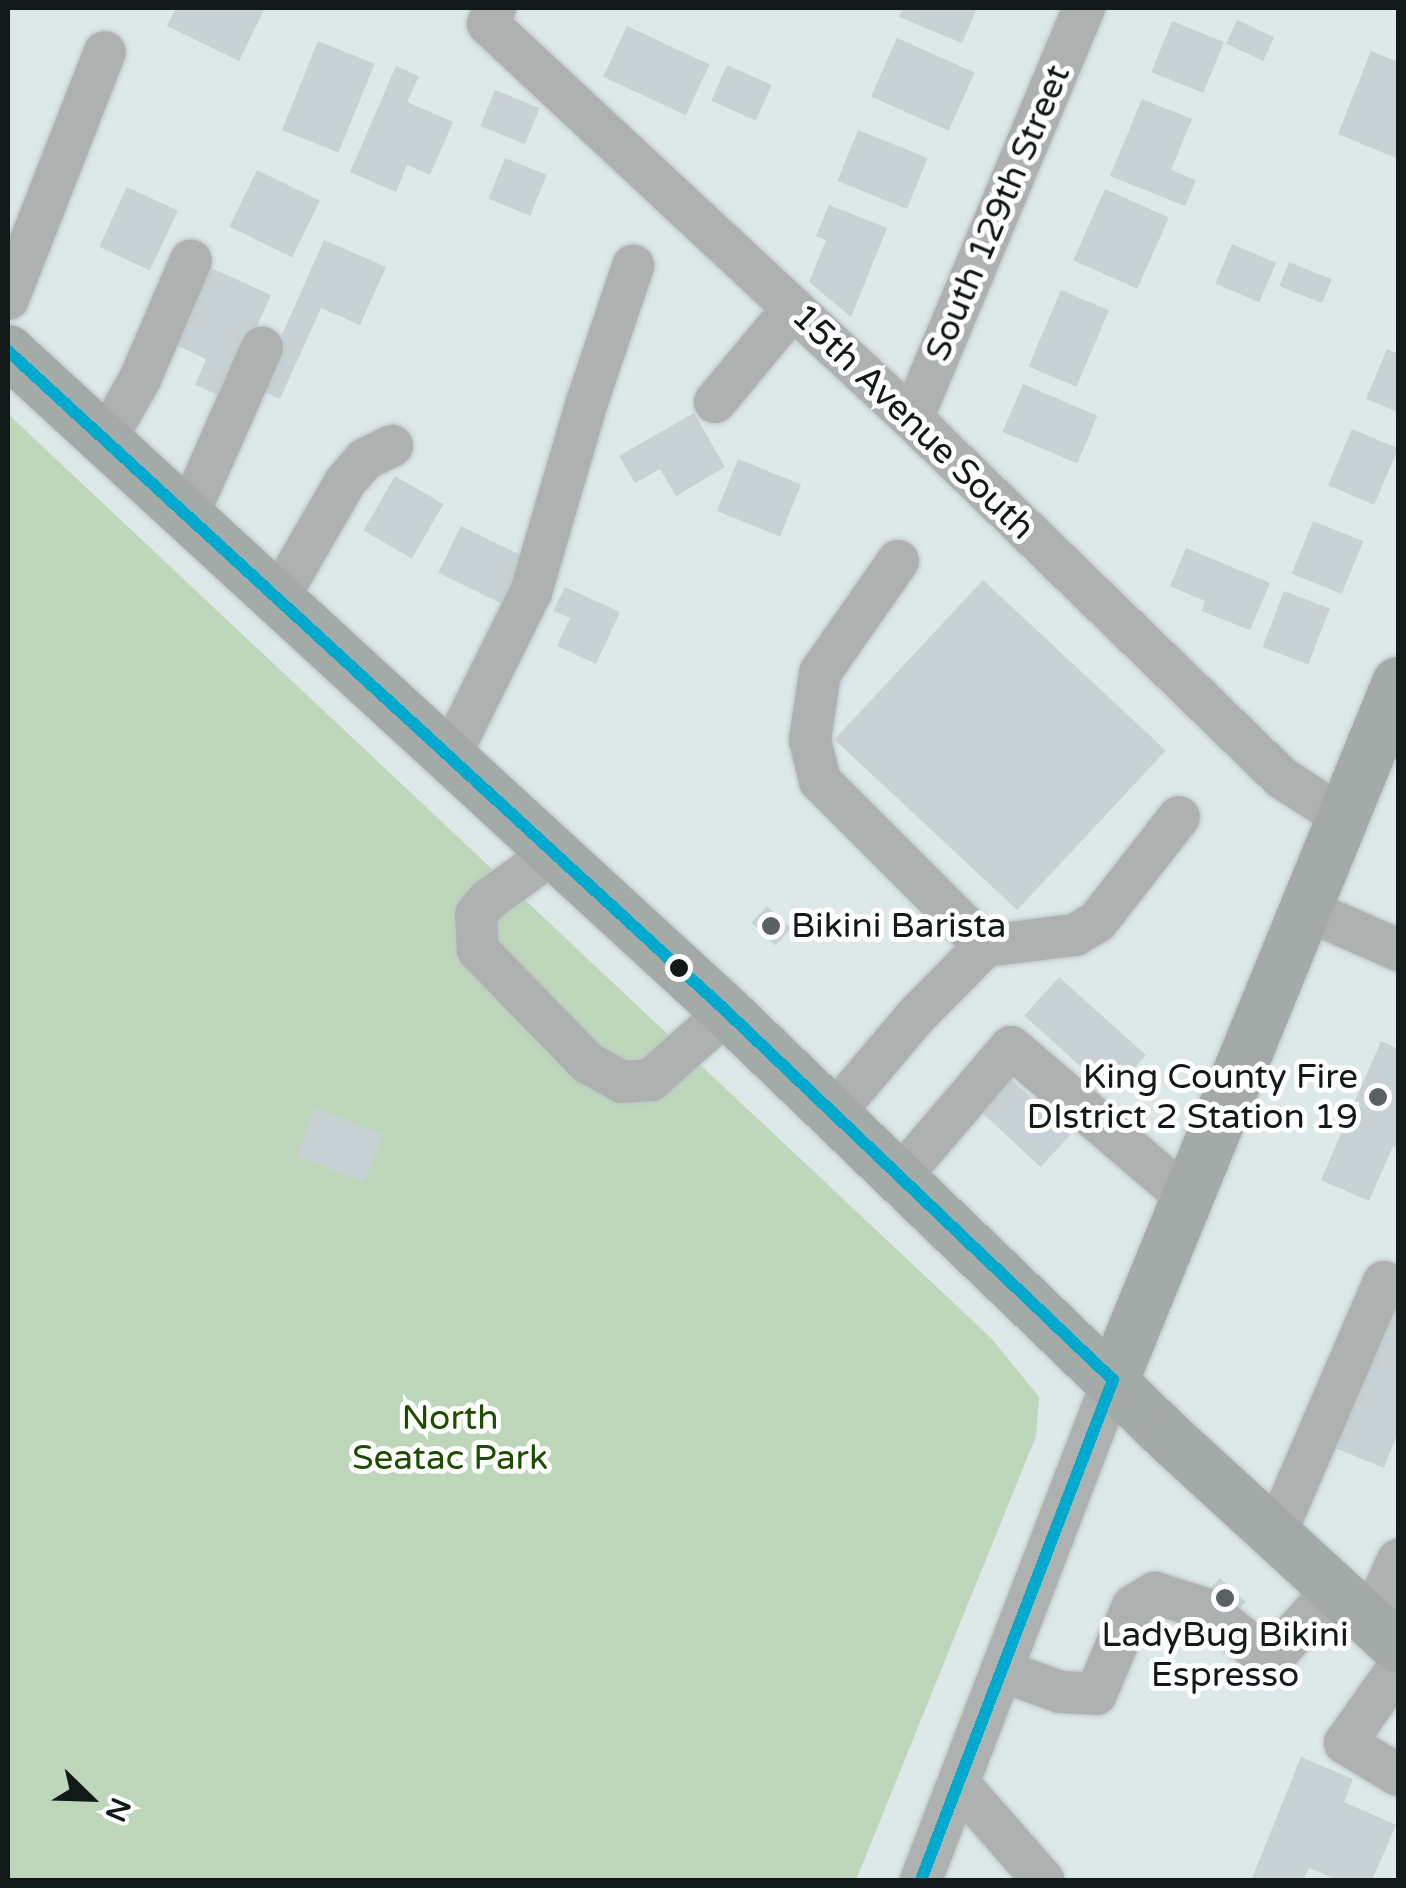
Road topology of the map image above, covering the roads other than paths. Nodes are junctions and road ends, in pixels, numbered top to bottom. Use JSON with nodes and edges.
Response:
{"nodes":[{"id":1,"x":1084,"y":8,"type":"edge"},
{"id":2,"x":491,"y":16,"type":"edge"},
{"id":3,"x":105,"y":52,"type":"dead end"},
{"id":4,"x":191,"y":260,"type":"dead end"},
{"id":5,"x":633,"y":266,"type":"dead end"},
{"id":6,"x":8,"y":298,"type":"edge"},
{"id":7,"x":793,"y":308,"type":"junction"},
{"id":8,"x":262,"y":348,"type":"dead end"},
{"id":9,"x":8,"y":351,"type":"edge"},
{"id":10,"x":715,"y":402,"type":"dead end"},
{"id":11,"x":912,"y":419,"type":"junction"},
{"id":12,"x":105,"y":442,"type":"junction"},
{"id":13,"x":392,"y":446,"type":"dead end"},
{"id":14,"x":187,"y":517,"type":"junction"},
{"id":15,"x":898,"y":562,"type":"dead end"},
{"id":16,"x":277,"y":600,"type":"junction"},
{"id":17,"x":1398,"y":683,"type":"edge"},
{"id":18,"x":449,"y":757,"type":"junction"},
{"id":19,"x":1341,"y":816,"type":"junction"},
{"id":20,"x":1179,"y":817,"type":"dead end"},
{"id":21,"x":553,"y":853,"type":"junction"},
{"id":22,"x":1307,"y":910,"type":"junction"},
{"id":23,"x":986,"y":946,"type":"junction"},
{"id":24,"x":1398,"y":950,"type":"edge"},
{"id":25,"x":726,"y":1012,"type":"junction"},
{"id":26,"x":834,"y":1113,"type":"junction"},
{"id":27,"x":900,"y":1176,"type":"junction"},
{"id":28,"x":1186,"y":1197,"type":"junction"},
{"id":29,"x":1398,"y":1288,"type":"edge"},
{"id":30,"x":1114,"y":1380,"type":"junction"},
{"id":31,"x":1276,"y":1535,"type":"junction"},
{"id":32,"x":1398,"y":1560,"type":"edge"},
{"id":33,"x":1368,"y":1619,"type":"edge"},
{"id":34,"x":1398,"y":1668,"type":"edge"},
{"id":35,"x":1002,"y":1671,"type":"junction"},
{"id":36,"x":1398,"y":1775,"type":"edge"},
{"id":37,"x":958,"y":1784,"type":"junction"},
{"id":38,"x":921,"y":1880,"type":"edge"},
{"id":39,"x":1044,"y":1880,"type":"edge"}],
"edges":[{"from":1,"to":11,"type":"street","name":"South 129th Street"},
{"from":2,"to":7,"type":"street","name":"15th Avenue South"},
{"from":3,"to":6,"type":"street"},
{"from":4,"to":12,"type":"street"},
{"from":5,"to":18,"type":"street"},
{"from":7,"to":10,"type":"street"},
{"from":7,"to":11,"type":"street","name":"15th Avenue South"},
{"from":8,"to":14,"type":"street"},
{"from":9,"to":12,"type":"main road"},
{"from":11,"to":19,"type":"street","name":"15th Avenue South"},
{"from":12,"to":14,"type":"main road"},
{"from":13,"to":16,"type":"street"},
{"from":14,"to":16,"type":"main road"},
{"from":15,"to":23,"type":"street"},
{"from":16,"to":18,"type":"main road"},
{"from":17,"to":19,"type":"main road"},
{"from":18,"to":21,"type":"main road"},
{"from":19,"to":22,"type":"main road"},
{"from":20,"to":23,"type":"street"},
{"from":21,"to":25,"type":"main road"},
{"from":21,"to":25,"type":"street"},
{"from":22,"to":24,"type":"street"},
{"from":22,"to":28,"type":"main road"},
{"from":23,"to":26,"type":"street"},
{"from":25,"to":26,"type":"main road"},
{"from":26,"to":27,"type":"main road"},
{"from":27,"to":28,"type":"street"},
{"from":27,"to":30,"type":"main road"},
{"from":28,"to":30,"type":"main road"},
{"from":29,"to":31,"type":"street"},
{"from":30,"to":31,"type":"main road"},
{"from":30,"to":35,"type":"street"},
{"from":31,"to":33,"type":"main road"},
{"from":32,"to":33,"type":"street"},
{"from":33,"to":35,"type":"street"},
{"from":34,"to":36,"type":"street"},
{"from":35,"to":37,"type":"street"},
{"from":37,"to":38,"type":"street"},
{"from":37,"to":39,"type":"street"}]}
